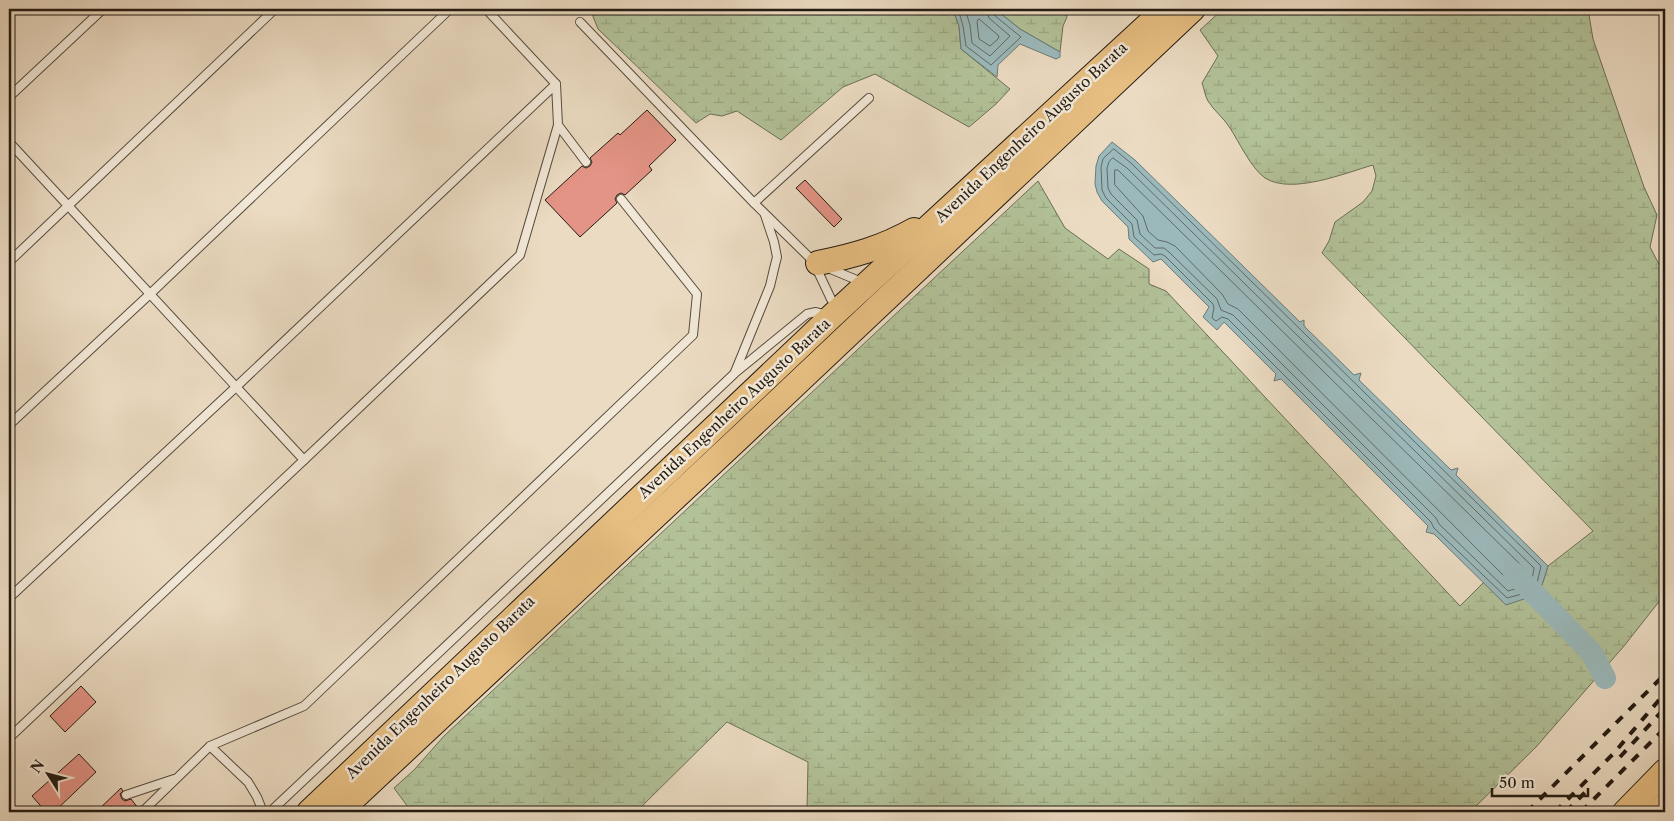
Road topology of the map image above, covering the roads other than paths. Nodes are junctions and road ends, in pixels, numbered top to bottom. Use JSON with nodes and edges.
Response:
{"nodes":[{"id":1,"x":103,"y":9,"type":"edge"},
{"id":2,"x":275,"y":9,"type":"edge"},
{"id":3,"x":450,"y":9,"type":"edge"},
{"id":4,"x":486,"y":9,"type":"edge"},
{"id":5,"x":1165,"y":9,"type":"edge"},
{"id":6,"x":1193,"y":9,"type":"edge"},
{"id":7,"x":580,"y":22,"type":"dead end"},
{"id":8,"x":556,"y":84,"type":"junction"},
{"id":9,"x":9,"y":97,"type":"edge"},
{"id":10,"x":869,"y":98,"type":"dead end"},
{"id":11,"x":558,"y":125,"type":"junction"},
{"id":12,"x":9,"y":142,"type":"edge"},
{"id":13,"x":586,"y":162,"type":"dead end"},
{"id":14,"x":621,"y":199,"type":"dead end"},
{"id":15,"x":754,"y":203,"type":"junction"},
{"id":16,"x":69,"y":205,"type":"junction"},
{"id":17,"x":764,"y":213,"type":"junction"},
{"id":18,"x":940,"y":217,"type":"junction"},
{"id":19,"x":9,"y":262,"type":"edge"},
{"id":20,"x":815,"y":262,"type":"junction"},
{"id":21,"x":875,"y":293,"type":"junction"},
{"id":22,"x":150,"y":294,"type":"junction"},
{"id":23,"x":845,"y":317,"type":"junction"},
{"id":24,"x":735,"y":373,"type":"junction"},
{"id":25,"x":236,"y":387,"type":"junction"},
{"id":26,"x":9,"y":425,"type":"edge"},
{"id":27,"x":304,"y":460,"type":"junction"},
{"id":28,"x":9,"y":598,"type":"edge"},
{"id":29,"x":9,"y":738,"type":"edge"},
{"id":30,"x":210,"y":746,"type":"junction"},
{"id":31,"x":1665,"y":771,"type":"edge"},
{"id":32,"x":177,"y":778,"type":"junction"},
{"id":33,"x":126,"y":795,"type":"dead end"},
{"id":34,"x":1665,"y":805,"type":"edge"},
{"id":35,"x":142,"y":812,"type":"edge"},
{"id":36,"x":263,"y":812,"type":"edge"},
{"id":37,"x":270,"y":812,"type":"edge"},
{"id":38,"x":309,"y":812,"type":"edge"},
{"id":39,"x":339,"y":812,"type":"edge"},
{"id":40,"x":1625,"y":812,"type":"edge"},
{"id":41,"x":1658,"y":812,"type":"edge"}],
"edges":[{"from":1,"to":9,"type":"lane"},
{"from":2,"to":16,"type":"lane"},
{"from":3,"to":22,"type":"lane"},
{"from":4,"to":8,"type":"lane"},
{"from":5,"to":18,"type":"main road","name":"Avenida Engenheiro Augusto Barata"},
{"from":6,"to":21,"type":"main road","name":"Avenida Engenheiro Augusto Barata"},
{"from":7,"to":15,"type":"lane"},
{"from":8,"to":11,"type":"lane"},
{"from":8,"to":25,"type":"lane"},
{"from":10,"to":15,"type":"lane"},
{"from":11,"to":13,"type":"lane"},
{"from":11,"to":27,"type":"lane"},
{"from":12,"to":16,"type":"lane"},
{"from":14,"to":30,"type":"lane"},
{"from":15,"to":17,"type":"lane"},
{"from":16,"to":19,"type":"lane"},
{"from":16,"to":22,"type":"lane"},
{"from":17,"to":20,"type":"lane"},
{"from":17,"to":24,"type":"lane"},
{"from":18,"to":20,"type":"main road"},
{"from":18,"to":21,"type":"main road","name":"Avenida Engenheiro Augusto Barata"},
{"from":20,"to":21,"type":"lane"},
{"from":20,"to":23,"type":"lane"},
{"from":21,"to":23,"type":"main road","name":"Avenida Engenheiro Augusto Barata"},
{"from":22,"to":25,"type":"lane"},
{"from":22,"to":26,"type":"lane"},
{"from":23,"to":24,"type":"lane"},
{"from":23,"to":38,"type":"main road","name":"Avenida Engenheiro Augusto Barata"},
{"from":23,"to":39,"type":"main road","name":"Avenida Engenheiro Augusto Barata"},
{"from":24,"to":37,"type":"lane"},
{"from":25,"to":27,"type":"lane"},
{"from":25,"to":28,"type":"lane"},
{"from":27,"to":29,"type":"lane"},
{"from":30,"to":32,"type":"lane"},
{"from":30,"to":36,"type":"lane"},
{"from":31,"to":40,"type":"main road"},
{"from":32,"to":33,"type":"lane"},
{"from":32,"to":35,"type":"lane"},
{"from":34,"to":41,"type":"main road"}]}
